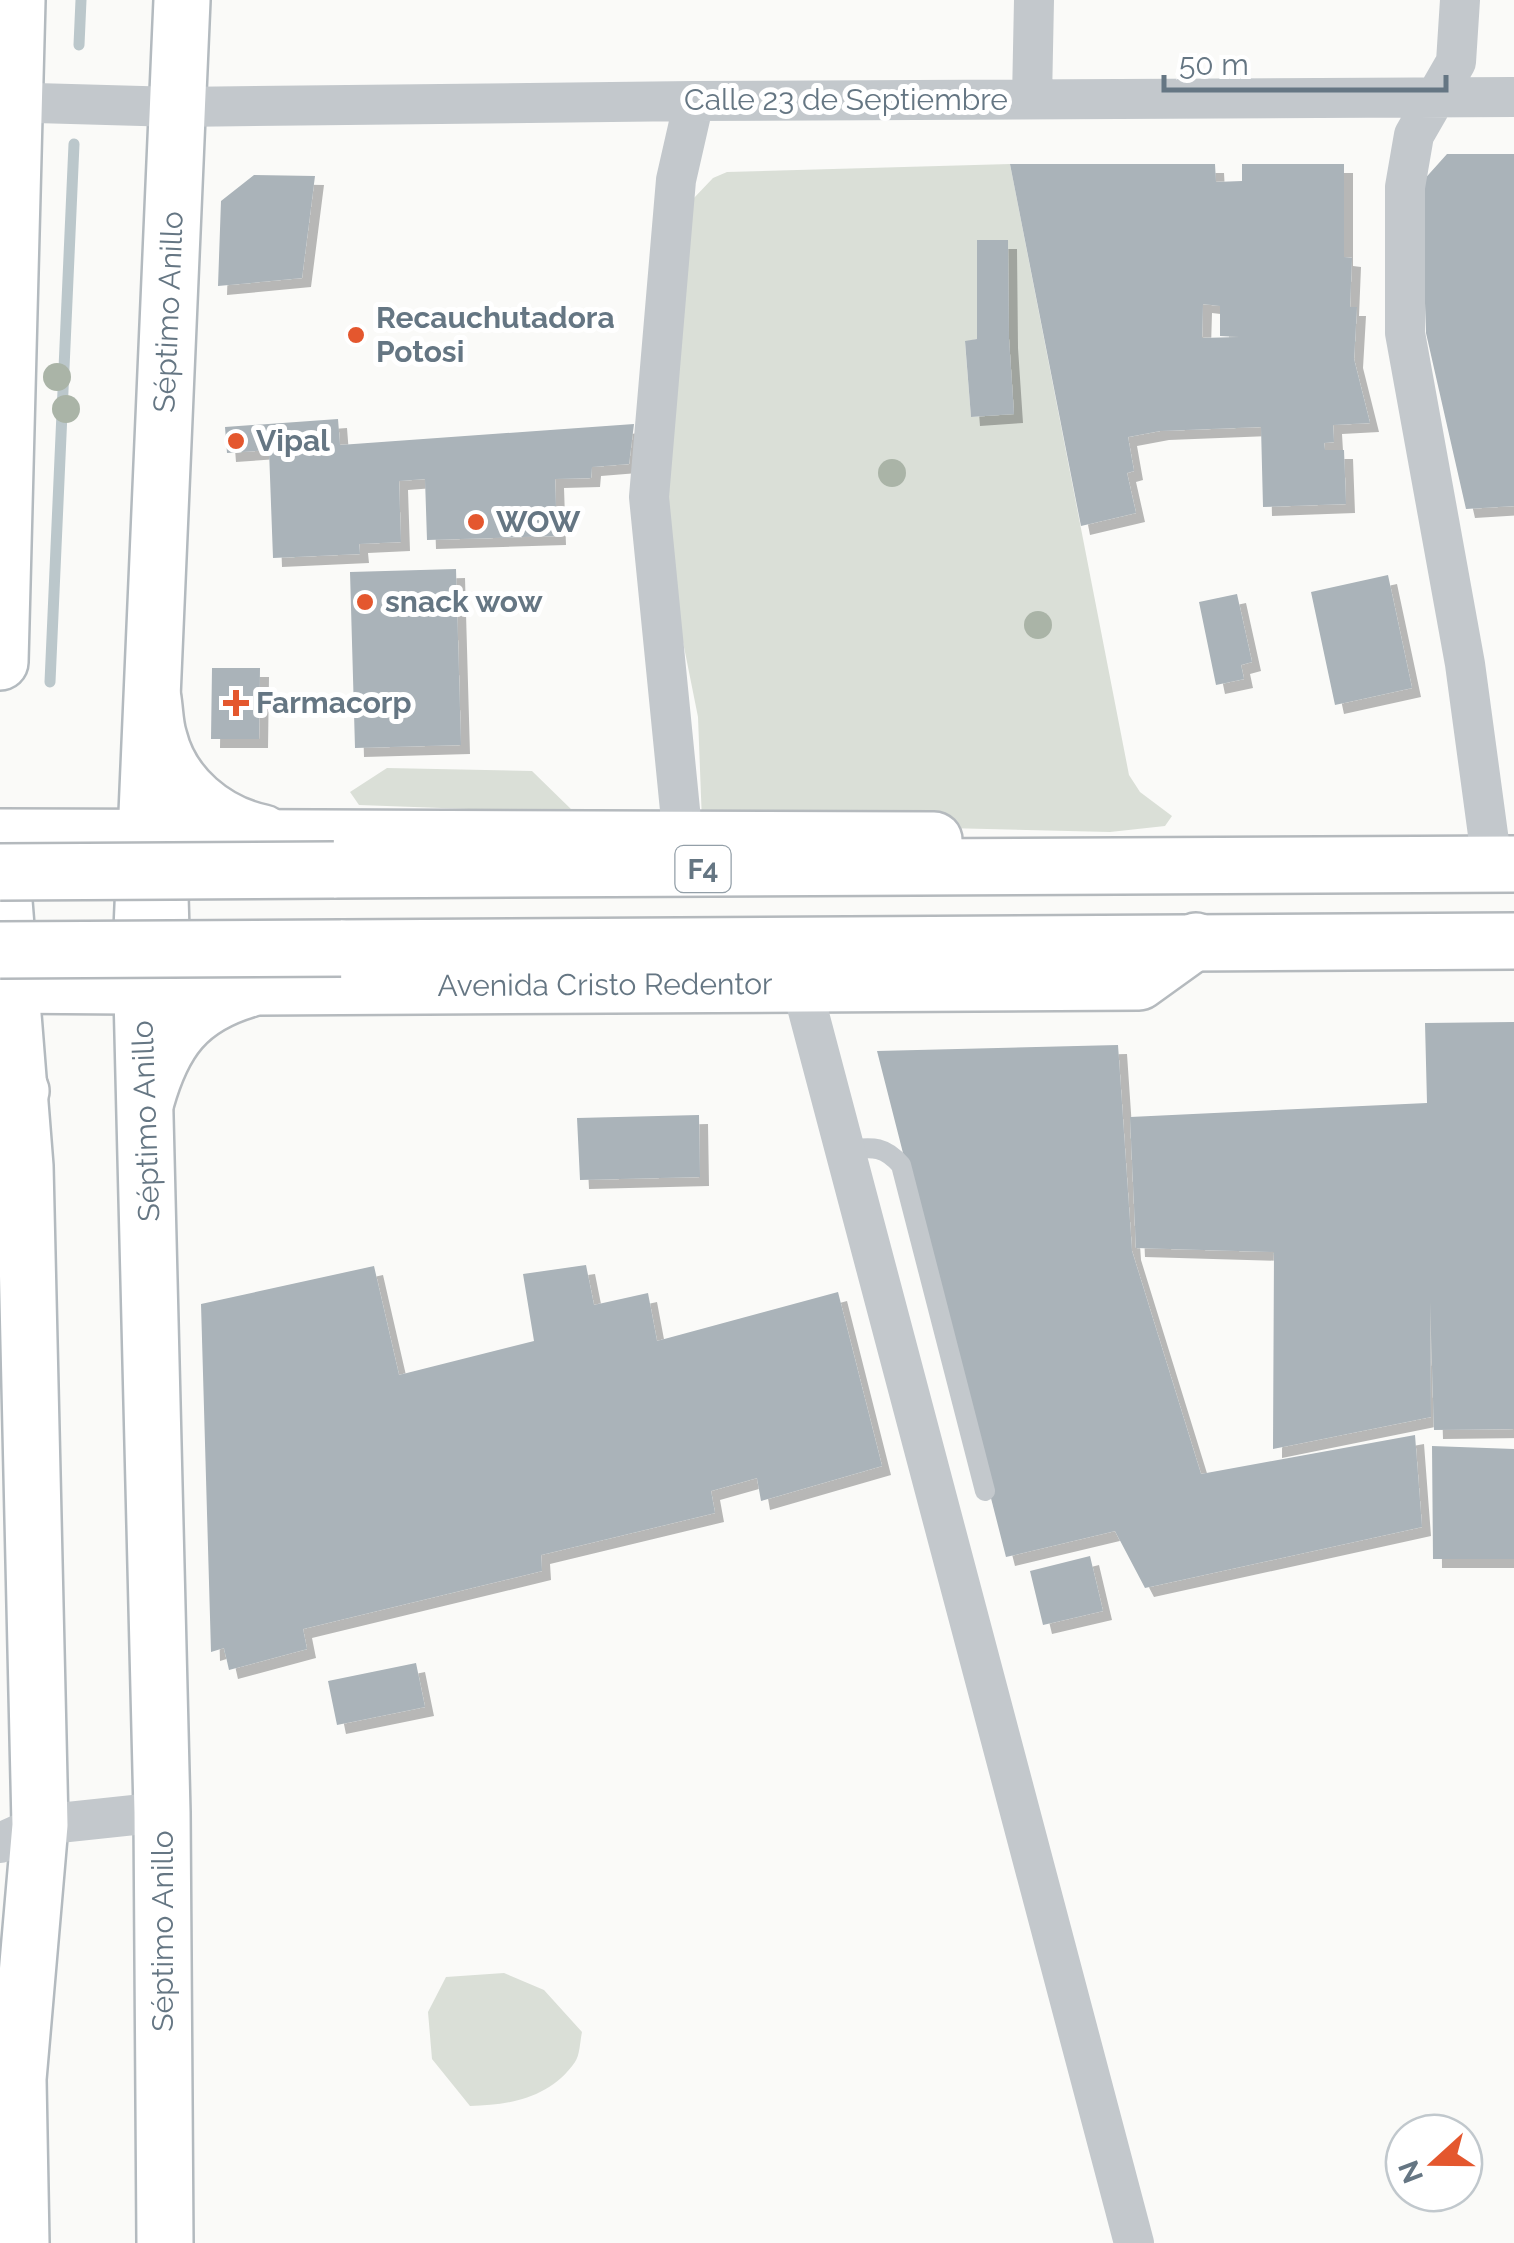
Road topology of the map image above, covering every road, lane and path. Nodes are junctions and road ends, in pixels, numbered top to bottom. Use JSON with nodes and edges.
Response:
{"nodes":[{"id":1,"x":17,"y":0,"type":"edge"},
{"id":2,"x":182,"y":0,"type":"edge"},
{"id":3,"x":1034,"y":0,"type":"edge"},
{"id":4,"x":1460,"y":0,"type":"edge"},
{"id":5,"x":1514,"y":97,"type":"edge"},
{"id":6,"x":1436,"y":98,"type":"junction"},
{"id":7,"x":1032,"y":99,"type":"junction"},
{"id":8,"x":694,"y":101,"type":"junction"},
{"id":9,"x":7,"y":102,"type":"edge"},
{"id":10,"x":177,"y":107,"type":"junction"},
{"id":11,"x":0,"y":660,"type":"edge"},
{"id":12,"x":153,"y":699,"type":"junction"},
{"id":13,"x":0,"y":837,"type":"edge"},
{"id":14,"x":280,"y":837,"type":"junction"},
{"id":15,"x":146,"y":839,"type":"junction"},
{"id":16,"x":200,"y":839,"type":"junction"},
{"id":17,"x":683,"y":840,"type":"junction"},
{"id":18,"x":0,"y":850,"type":"edge"},
{"id":19,"x":1503,"y":864,"type":"edge"},
{"id":20,"x":1192,"y":866,"type":"junction"},
{"id":21,"x":0,"y":872,"type":"edge"},
{"id":22,"x":1196,"y":941,"type":"junction"},
{"id":23,"x":1514,"y":941,"type":"edge"},
{"id":24,"x":4,"y":973,"type":"edge"},
{"id":25,"x":801,"y":984,"type":"junction"},
{"id":26,"x":142,"y":986,"type":"junction"},
{"id":27,"x":232,"y":986,"type":"junction"},
{"id":28,"x":10,"y":1077,"type":"edge"},
{"id":29,"x":146,"y":1101,"type":"junction"},
{"id":30,"x":843,"y":1150,"type":"junction"},
{"id":31,"x":985,"y":1490,"type":"dead end"},
{"id":32,"x":162,"y":1812,"type":"junction"},
{"id":33,"x":20,"y":1834,"type":"edge"},
{"id":34,"x":22,"y":2243,"type":"edge"},
{"id":35,"x":166,"y":2243,"type":"edge"},
{"id":36,"x":1134,"y":2243,"type":"edge"}],
"edges":[{"from":1,"to":9,"type":"main road"},
{"from":2,"to":10,"type":"main road","name":"Séptimo Anillo"},
{"from":3,"to":7,"type":"street"},
{"from":4,"to":6,"type":"street"},
{"from":5,"to":6,"type":"street","name":"Calle 23 de Septiembre"},
{"from":6,"to":7,"type":"street","name":"Calle 23 de Septiembre"},
{"from":6,"to":19,"type":"street"},
{"from":7,"to":8,"type":"street","name":"Calle 23 de Septiembre"},
{"from":8,"to":10,"type":"street","name":"Calle 23 de Septiembre"},
{"from":8,"to":17,"type":"street"},
{"from":9,"to":10,"type":"street","name":"Calle 23 de Septiembre"},
{"from":9,"to":11,"type":"main road"},
{"from":10,"to":12,"type":"main road","name":"Séptimo Anillo"},
{"from":12,"to":14,"type":"main road"},
{"from":12,"to":15,"type":"main road","name":"Séptimo Anillo"},
{"from":13,"to":15,"type":"main road"},
{"from":14,"to":16,"type":"main road"},
{"from":14,"to":17,"type":"main road"},
{"from":15,"to":16,"type":"main road"},
{"from":15,"to":26,"type":"main road","name":"Séptimo Anillo"},
{"from":16,"to":27,"type":"main road"},
{"from":17,"to":20,"type":"main road"},
{"from":18,"to":24,"type":"main road"},
{"from":19,"to":20,"type":"main road","number":"F4"},
{"from":20,"to":21,"type":"main road","number":"F4","bridge":true},
{"from":22,"to":23,"type":"main road","name":"Avenida Cristo Redentor"},
{"from":22,"to":24,"type":"main road","name":"Avenida Cristo Redentor","bridge":true},
{"from":22,"to":25,"type":"main road","name":"Avenida Cristo Redentor"},
{"from":24,"to":26,"type":"main road","name":"Avenida Cristo Redentor"},
{"from":24,"to":28,"type":"main road"},
{"from":25,"to":27,"type":"main road","name":"Avenida Cristo Redentor"},
{"from":25,"to":30,"type":"street"},
{"from":26,"to":27,"type":"main road","name":"Avenida Cristo Redentor"},
{"from":26,"to":29,"type":"main road","name":"Séptimo Anillo"},
{"from":27,"to":29,"type":"main road"},
{"from":28,"to":33,"type":"main road"},
{"from":29,"to":32,"type":"main road","name":"Séptimo Anillo"},
{"from":30,"to":31,"type":"lane"},
{"from":30,"to":36,"type":"street"},
{"from":32,"to":33,"type":"street"},
{"from":32,"to":35,"type":"main road","name":"Séptimo Anillo"},
{"from":33,"to":34,"type":"main road"}]}
